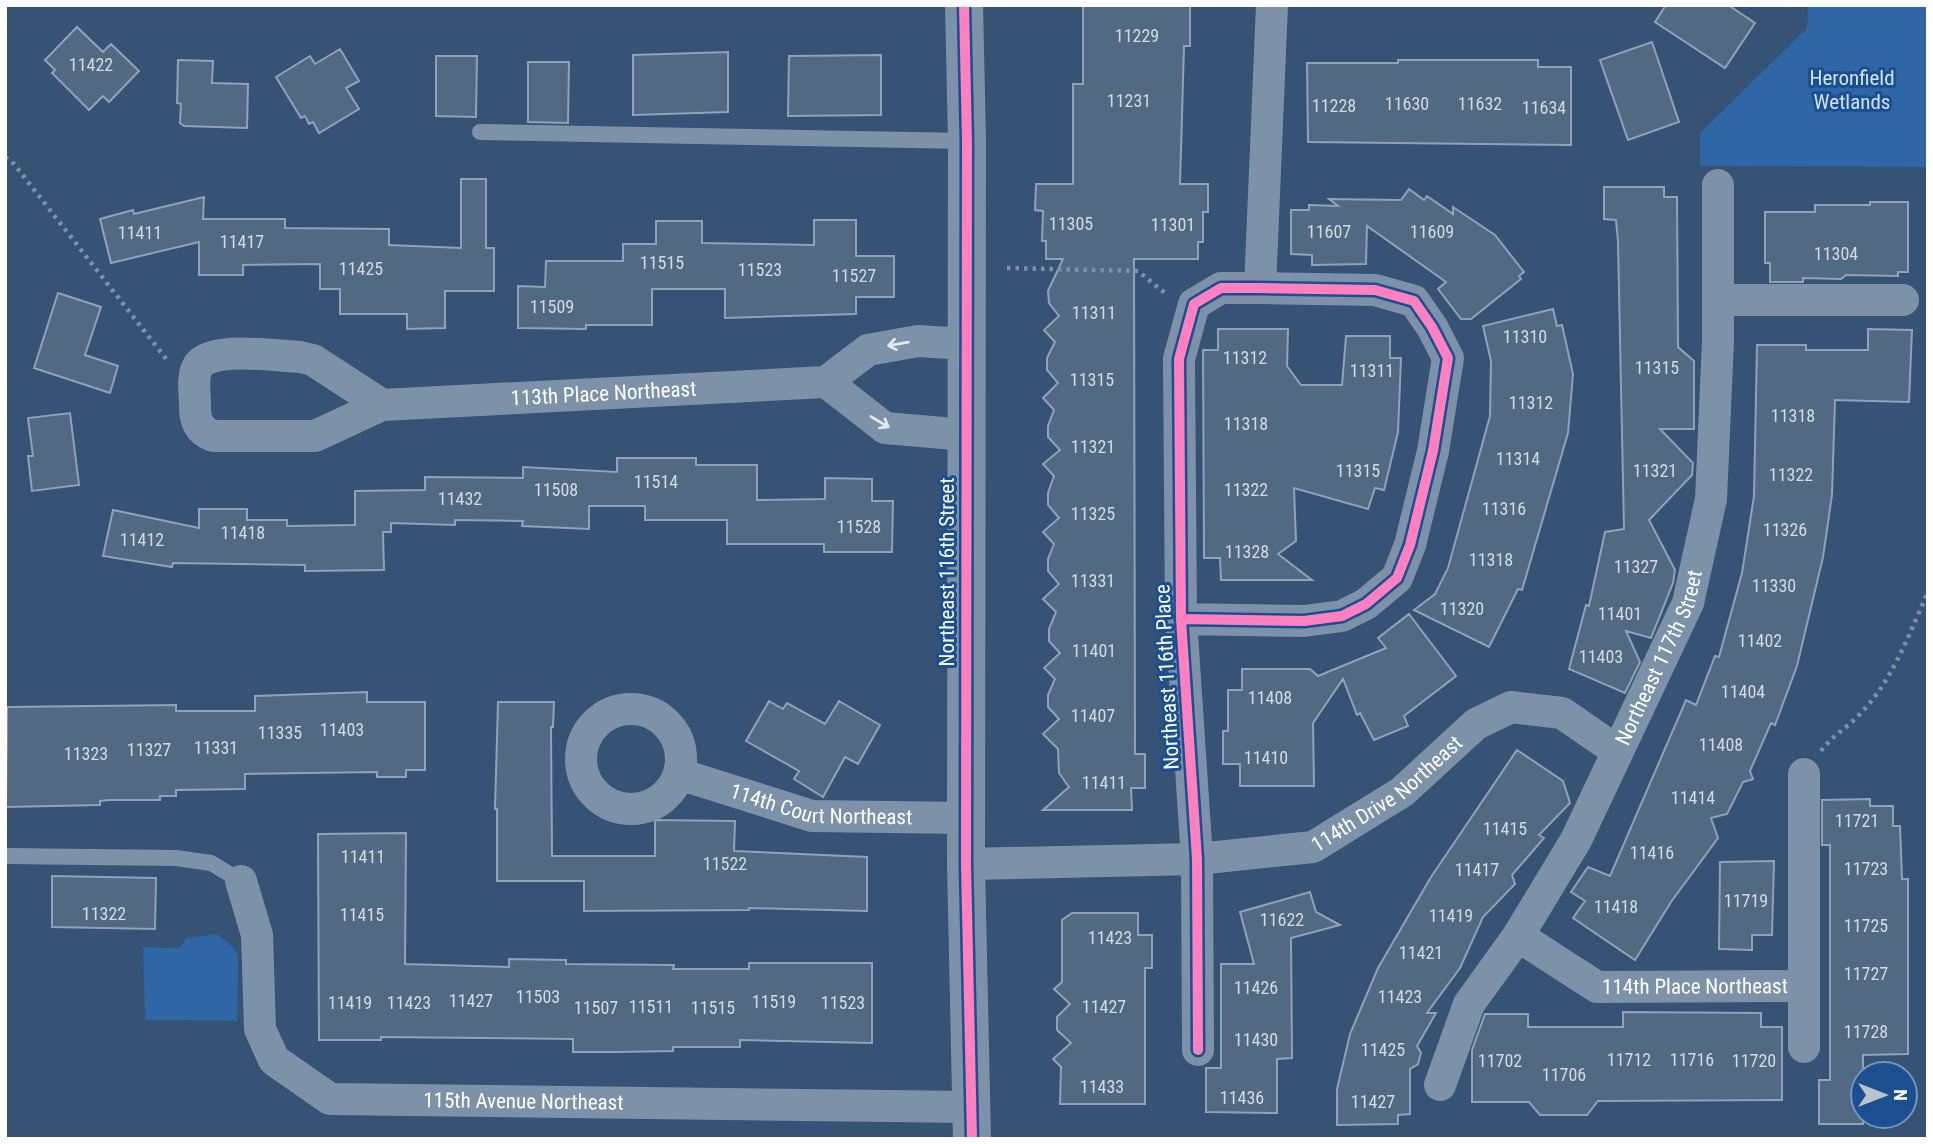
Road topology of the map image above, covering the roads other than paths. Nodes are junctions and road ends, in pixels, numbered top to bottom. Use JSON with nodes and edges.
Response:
{"nodes":[{"id":1,"x":964,"y":5,"type":"edge"},
{"id":2,"x":1272,"y":5,"type":"edge"},
{"id":3,"x":480,"y":132,"type":"dead end"},
{"id":4,"x":967,"y":141,"type":"junction"},
{"id":5,"x":1717,"y":186,"type":"dead end"},
{"id":6,"x":1260,"y":288,"type":"junction"},
{"id":7,"x":1717,"y":300,"type":"junction"},
{"id":8,"x":1903,"y":300,"type":"dead end"},
{"id":9,"x":966,"y":344,"type":"junction"},
{"id":10,"x":826,"y":382,"type":"junction"},
{"id":11,"x":382,"y":405,"type":"junction"},
{"id":12,"x":966,"y":435,"type":"junction"},
{"id":13,"x":1181,"y":619,"type":"junction"},
{"id":14,"x":1618,"y":751,"type":"junction"},
{"id":15,"x":679,"y":774,"type":"dead end"},
{"id":16,"x":1804,"y":774,"type":"road end"},
{"id":17,"x":966,"y":818,"type":"junction"},
{"id":18,"x":5,"y":856,"type":"edge"},
{"id":19,"x":1197,"y":859,"type":"junction"},
{"id":20,"x":966,"y":864,"type":"junction"},
{"id":21,"x":241,"y":881,"type":"joint"},
{"id":22,"x":1518,"y":936,"type":"junction"},
{"id":23,"x":1804,"y":986,"type":"junction"},
{"id":24,"x":1804,"y":1047,"type":"dead end"},
{"id":25,"x":1198,"y":1050,"type":"dead end"},
{"id":26,"x":1440,"y":1085,"type":"dead end"},
{"id":27,"x":972,"y":1123,"type":"edge"}],
"edges":[{"from":1,"to":4,"type":"street","name":"Northeast 116th Street"},
{"from":2,"to":6,"type":"street"},
{"from":3,"to":4,"type":"lane"},
{"from":4,"to":9,"type":"street","name":"Northeast 116th Street"},
{"from":5,"to":7,"type":"street","name":"Northeast 117th Street"},
{"from":6,"to":13,"type":"street","name":"Northeast 116th Place"},
{"from":6,"to":13,"type":"street"},
{"from":7,"to":8,"type":"street"},
{"from":7,"to":14,"type":"street","name":"Northeast 117th Street"},
{"from":9,"to":10,"type":"street","one_way":true},
{"from":9,"to":12,"type":"street","name":"Northeast 116th Street"},
{"from":10,"to":11,"type":"street","name":"113th Place Northeast"},
{"from":10,"to":12,"type":"street","one_way":true},
{"from":11,"to":11,"type":"street","name":"113th Place Northeast"},
{"from":12,"to":17,"type":"street","name":"Northeast 116th Street"},
{"from":13,"to":19,"type":"street","name":"Northeast 116th Place"},
{"from":14,"to":19,"type":"street","name":"114th Drive Northeast"},
{"from":14,"to":22,"type":"street","name":"Northeast 117th Street"},
{"from":15,"to":17,"type":"street","name":"114th Court Northeast"},
{"from":16,"to":23,"type":"street"},
{"from":17,"to":20,"type":"street","name":"Northeast 116th Street"},
{"from":18,"to":21,"type":"lane"},
{"from":19,"to":20,"type":"street","name":"114th Drive Northeast"},
{"from":19,"to":25,"type":"street","name":"Northeast 116th Place"},
{"from":20,"to":27,"type":"street","name":"Northeast 116th Street"},
{"from":21,"to":27,"type":"street","name":"115th Avenue Northeast"},
{"from":22,"to":23,"type":"street","name":"114th Place Northeast"},
{"from":22,"to":26,"type":"street","name":"Northeast 117th Street"},
{"from":23,"to":24,"type":"street"}]}
